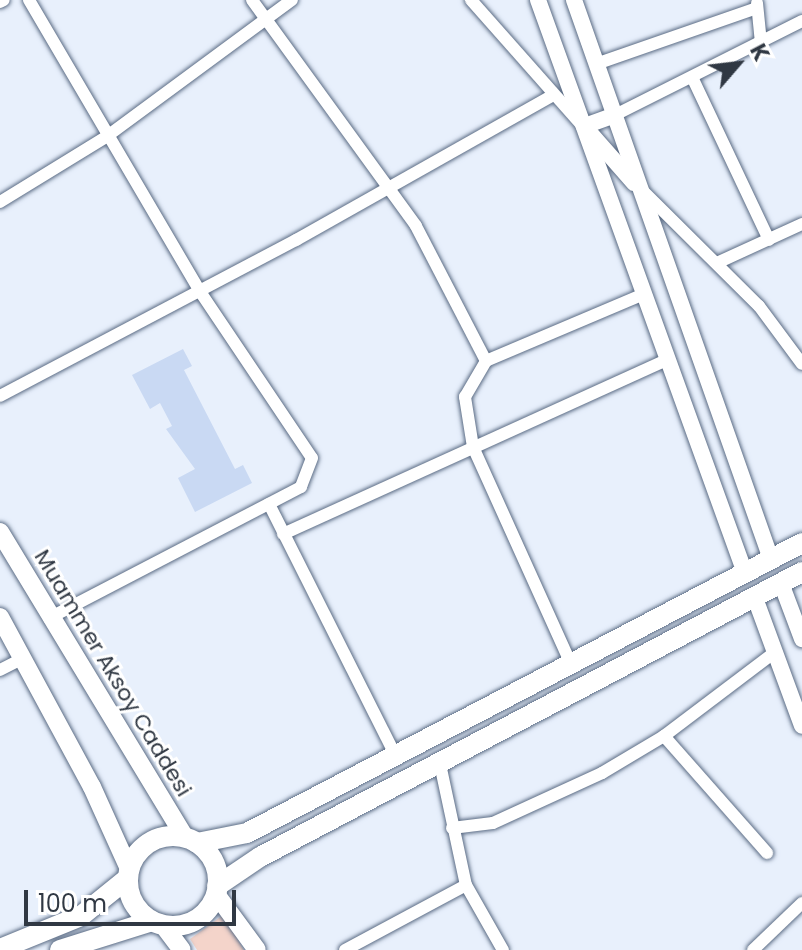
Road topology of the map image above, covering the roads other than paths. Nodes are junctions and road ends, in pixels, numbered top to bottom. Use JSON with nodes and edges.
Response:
{"nodes":[{"id":1,"x":29,"y":0,"type":"edge"},
{"id":2,"x":252,"y":0,"type":"edge"},
{"id":3,"x":292,"y":0,"type":"edge"},
{"id":4,"x":472,"y":0,"type":"edge"},
{"id":5,"x":538,"y":0,"type":"edge"},
{"id":6,"x":574,"y":0,"type":"edge"},
{"id":7,"x":757,"y":4,"type":"edge"},
{"id":8,"x":269,"y":21,"type":"junction"},
{"id":9,"x":802,"y":21,"type":"edge"},
{"id":10,"x":761,"y":43,"type":"junction"},
{"id":11,"x":596,"y":64,"type":"junction"},
{"id":12,"x":692,"y":77,"type":"junction"},
{"id":13,"x":553,"y":95,"type":"junction"},
{"id":14,"x":615,"y":115,"type":"junction"},
{"id":15,"x":584,"y":126,"type":"junction"},
{"id":16,"x":106,"y":137,"type":"junction"},
{"id":17,"x":390,"y":188,"type":"junction"},
{"id":18,"x":641,"y":190,"type":"junction"},
{"id":19,"x":0,"y":202,"type":"edge"},
{"id":20,"x":802,"y":224,"type":"edge"},
{"id":21,"x":769,"y":240,"type":"junction"},
{"id":22,"x":719,"y":262,"type":"junction"},
{"id":23,"x":199,"y":290,"type":"junction"},
{"id":24,"x":644,"y":294,"type":"junction"},
{"id":25,"x":668,"y":359,"type":"junction"},
{"id":26,"x":486,"y":361,"type":"junction"},
{"id":27,"x":802,"y":364,"type":"edge"},
{"id":28,"x":0,"y":396,"type":"edge"},
{"id":29,"x":473,"y":447,"type":"junction"},
{"id":30,"x":269,"y":504,"type":"junction"},
{"id":31,"x":0,"y":532,"type":"edge"},
{"id":32,"x":283,"y":534,"type":"junction"},
{"id":33,"x":802,"y":543,"type":"edge"},
{"id":34,"x":771,"y":559,"type":"junction"},
{"id":35,"x":802,"y":572,"type":"edge"},
{"id":36,"x":745,"y":573,"type":"junction"},
{"id":37,"x":781,"y":583,"type":"junction"},
{"id":38,"x":755,"y":598,"type":"junction"},
{"id":39,"x":0,"y":617,"type":"edge"},
{"id":40,"x":49,"y":618,"type":"junction"},
{"id":41,"x":802,"y":639,"type":"edge"},
{"id":42,"x":775,"y":652,"type":"junction"},
{"id":43,"x":24,"y":658,"type":"junction"},
{"id":44,"x":571,"y":664,"type":"junction"},
{"id":45,"x":0,"y":670,"type":"edge"},
{"id":46,"x":802,"y":726,"type":"edge"},
{"id":47,"x":664,"y":736,"type":"junction"},
{"id":48,"x":396,"y":756,"type":"junction"},
{"id":49,"x":440,"y":764,"type":"junction"},
{"id":50,"x":452,"y":828,"type":"junction"},
{"id":51,"x":191,"y":841,"type":"junction"},
{"id":52,"x":767,"y":853,"type":"dead end"},
{"id":53,"x":129,"y":875,"type":"junction"},
{"id":54,"x":466,"y":885,"type":"junction"},
{"id":55,"x":216,"y":890,"type":"junction"},
{"id":56,"x":802,"y":903,"type":"edge"},
{"id":57,"x":158,"y":923,"type":"junction"},
{"id":58,"x":0,"y":949,"type":"edge"},
{"id":59,"x":60,"y":950,"type":"edge"},
{"id":60,"x":182,"y":950,"type":"edge"},
{"id":61,"x":257,"y":950,"type":"edge"},
{"id":62,"x":345,"y":950,"type":"edge"},
{"id":63,"x":503,"y":950,"type":"edge"},
{"id":64,"x":753,"y":950,"type":"edge"}],
"edges":[{"from":1,"to":16,"type":"street"},
{"from":2,"to":8,"type":"street"},
{"from":3,"to":8,"type":"street"},
{"from":4,"to":13,"type":"street"},
{"from":5,"to":15,"type":"street"},
{"from":6,"to":11,"type":"street"},
{"from":7,"to":10,"type":"street"},
{"from":7,"to":11,"type":"street"},
{"from":8,"to":16,"type":"street"},
{"from":8,"to":17,"type":"street"},
{"from":9,"to":10,"type":"street"},
{"from":10,"to":12,"type":"street"},
{"from":11,"to":14,"type":"street"},
{"from":12,"to":14,"type":"street"},
{"from":12,"to":21,"type":"street"},
{"from":13,"to":15,"type":"street"},
{"from":13,"to":17,"type":"street"},
{"from":14,"to":15,"type":"street"},
{"from":14,"to":18,"type":"street"},
{"from":15,"to":18,"type":"street"},
{"from":15,"to":24,"type":"street"},
{"from":16,"to":19,"type":"street"},
{"from":16,"to":23,"type":"street"},
{"from":17,"to":23,"type":"street"},
{"from":17,"to":26,"type":"street"},
{"from":18,"to":22,"type":"street"},
{"from":18,"to":34,"type":"street"},
{"from":20,"to":21,"type":"street"},
{"from":21,"to":22,"type":"street"},
{"from":22,"to":27,"type":"street"},
{"from":23,"to":28,"type":"street"},
{"from":23,"to":30,"type":"street"},
{"from":24,"to":25,"type":"street"},
{"from":24,"to":26,"type":"street"},
{"from":25,"to":29,"type":"street"},
{"from":25,"to":36,"type":"street"},
{"from":26,"to":29,"type":"street"},
{"from":29,"to":32,"type":"street"},
{"from":29,"to":44,"type":"street"},
{"from":30,"to":32,"type":"street"},
{"from":30,"to":40,"type":"street"},
{"from":31,"to":40,"type":"main road","name":"Muammer Aksoy Caddesi"},
{"from":32,"to":48,"type":"street"},
{"from":33,"to":34,"type":"main road"},
{"from":34,"to":36,"type":"main road"},
{"from":35,"to":37,"type":"main road"},
{"from":36,"to":44,"type":"main road"},
{"from":37,"to":38,"type":"main road"},
{"from":37,"to":41,"type":"street"},
{"from":38,"to":42,"type":"street"},
{"from":38,"to":49,"type":"main road"},
{"from":39,"to":43,"type":"main road"},
{"from":40,"to":51,"type":"main road","name":"Muammer Aksoy Caddesi"},
{"from":42,"to":46,"type":"street"},
{"from":42,"to":47,"type":"street"},
{"from":43,"to":45,"type":"street"},
{"from":43,"to":53,"type":"main road"},
{"from":44,"to":48,"type":"main road"},
{"from":47,"to":50,"type":"street"},
{"from":47,"to":52,"type":"street"},
{"from":48,"to":51,"type":"main road"},
{"from":49,"to":50,"type":"street"},
{"from":49,"to":55,"type":"main road"},
{"from":50,"to":54,"type":"street"},
{"from":51,"to":53,"type":"main road"},
{"from":51,"to":55,"type":"main road"},
{"from":53,"to":57,"type":"main road"},
{"from":53,"to":58,"type":"main road"},
{"from":54,"to":62,"type":"street"},
{"from":54,"to":63,"type":"street"},
{"from":55,"to":57,"type":"main road"},
{"from":55,"to":61,"type":"main road"},
{"from":56,"to":64,"type":"street"},
{"from":57,"to":59,"type":"main road"},
{"from":57,"to":60,"type":"main road"}]}
